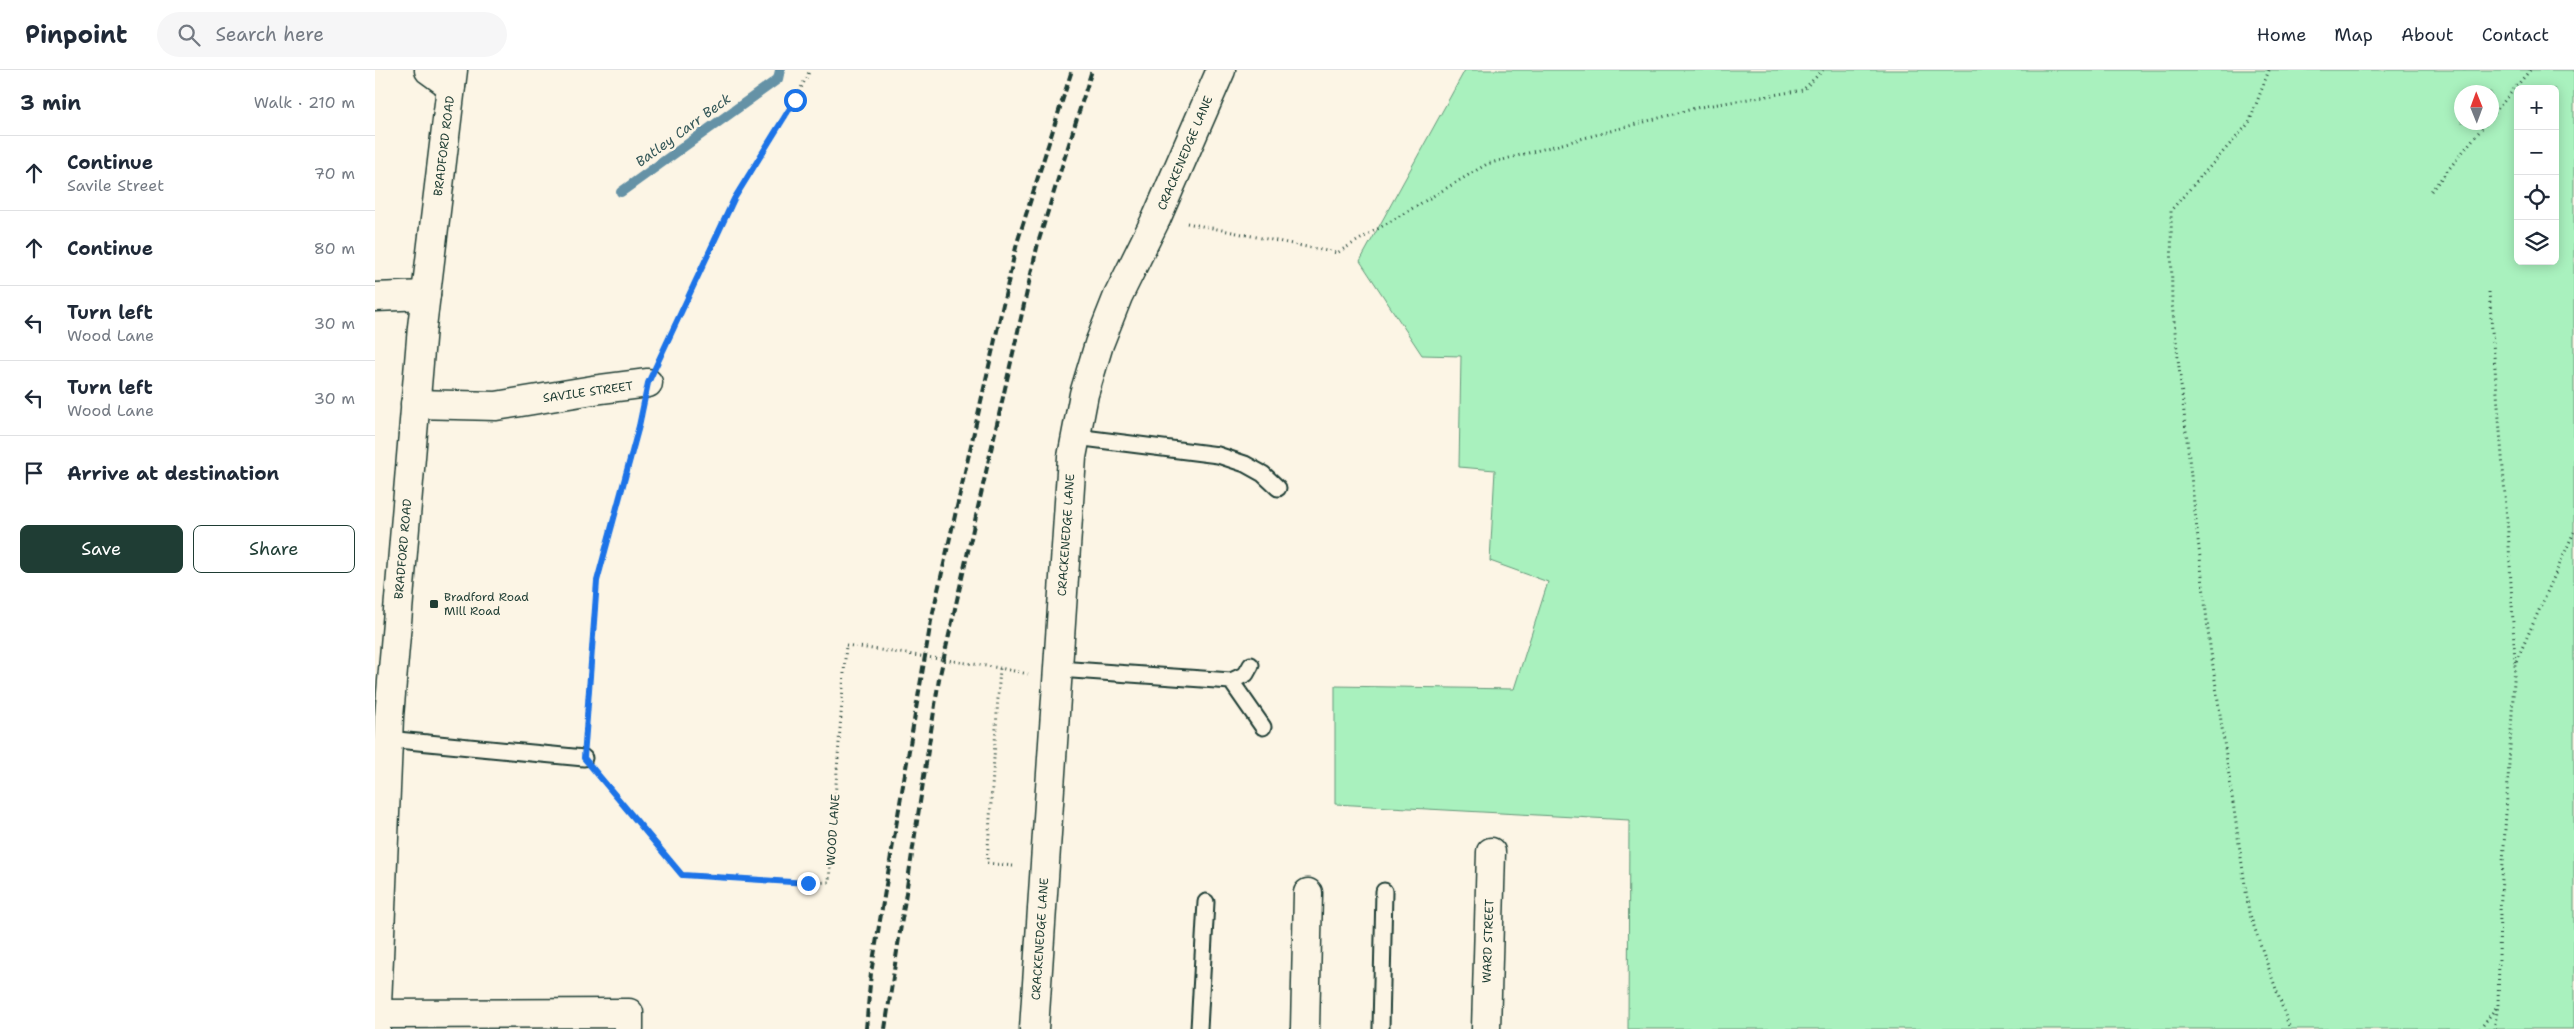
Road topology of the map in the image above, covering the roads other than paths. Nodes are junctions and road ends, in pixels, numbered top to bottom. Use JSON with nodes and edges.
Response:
{"nodes":[{"id":1,"x":429,"y":70,"type":"edge"},
{"id":2,"x":1221,"y":70,"type":"edge"},
{"id":3,"x":452,"y":78,"type":"edge"},
{"id":4,"x":426,"y":296,"type":"junction"},
{"id":5,"x":375,"y":298,"type":"edge"},
{"id":6,"x":648,"y":383,"type":"road end"},
{"id":7,"x":415,"y":404,"type":"junction"},
{"id":8,"x":1076,"y":437,"type":"junction"},
{"id":9,"x":1278,"y":488,"type":"dead end"},
{"id":10,"x":1251,"y":665,"type":"dead end"},
{"id":11,"x":1048,"y":673,"type":"junction"},
{"id":12,"x":1231,"y":681,"type":"junction"},
{"id":13,"x":384,"y":722,"type":"edge"},
{"id":14,"x":1263,"y":727,"type":"dead end"},
{"id":15,"x":584,"y":758,"type":"road end"},
{"id":16,"x":1491,"y":852,"type":"dead end"},
{"id":17,"x":1384,"y":891,"type":"dead end"},
{"id":18,"x":1308,"y":893,"type":"dead end"},
{"id":19,"x":1206,"y":902,"type":"dead end"},
{"id":20,"x":377,"y":1021,"type":"edge"},
{"id":21,"x":498,"y":1021,"type":"edge"},
{"id":22,"x":629,"y":1021,"type":"edge"},
{"id":23,"x":1034,"y":1029,"type":"edge"},
{"id":24,"x":1199,"y":1029,"type":"edge"},
{"id":25,"x":1305,"y":1029,"type":"edge"},
{"id":26,"x":1381,"y":1029,"type":"edge"},
{"id":27,"x":1486,"y":1029,"type":"edge"}],
"edges":[{"from":1,"to":3,"type":"street"},
{"from":2,"to":8,"type":"street","name":"CRACKENEDGE LANE"},
{"from":3,"to":4,"type":"street","name":"BRADFORD ROAD"},
{"from":4,"to":5,"type":"street"},
{"from":4,"to":7,"type":"street","name":"BRADFORD ROAD"},
{"from":6,"to":7,"type":"street","name":"SAVILE STREET"},
{"from":7,"to":13,"type":"street","name":"BRADFORD ROAD"},
{"from":8,"to":9,"type":"lane"},
{"from":8,"to":11,"type":"street","name":"CRACKENEDGE LANE"},
{"from":10,"to":12,"type":"lane"},
{"from":11,"to":12,"type":"lane"},
{"from":11,"to":23,"type":"street","name":"CRACKENEDGE LANE"},
{"from":12,"to":14,"type":"lane"},
{"from":13,"to":15,"type":"lane"},
{"from":13,"to":20,"type":"street","name":"BRADFORD ROAD"},
{"from":16,"to":27,"type":"street","name":"WARD STREET"},
{"from":17,"to":26,"type":"lane"},
{"from":18,"to":25,"type":"street"},
{"from":19,"to":24,"type":"lane"},
{"from":20,"to":21,"type":"street"},
{"from":21,"to":22,"type":"street"}]}
